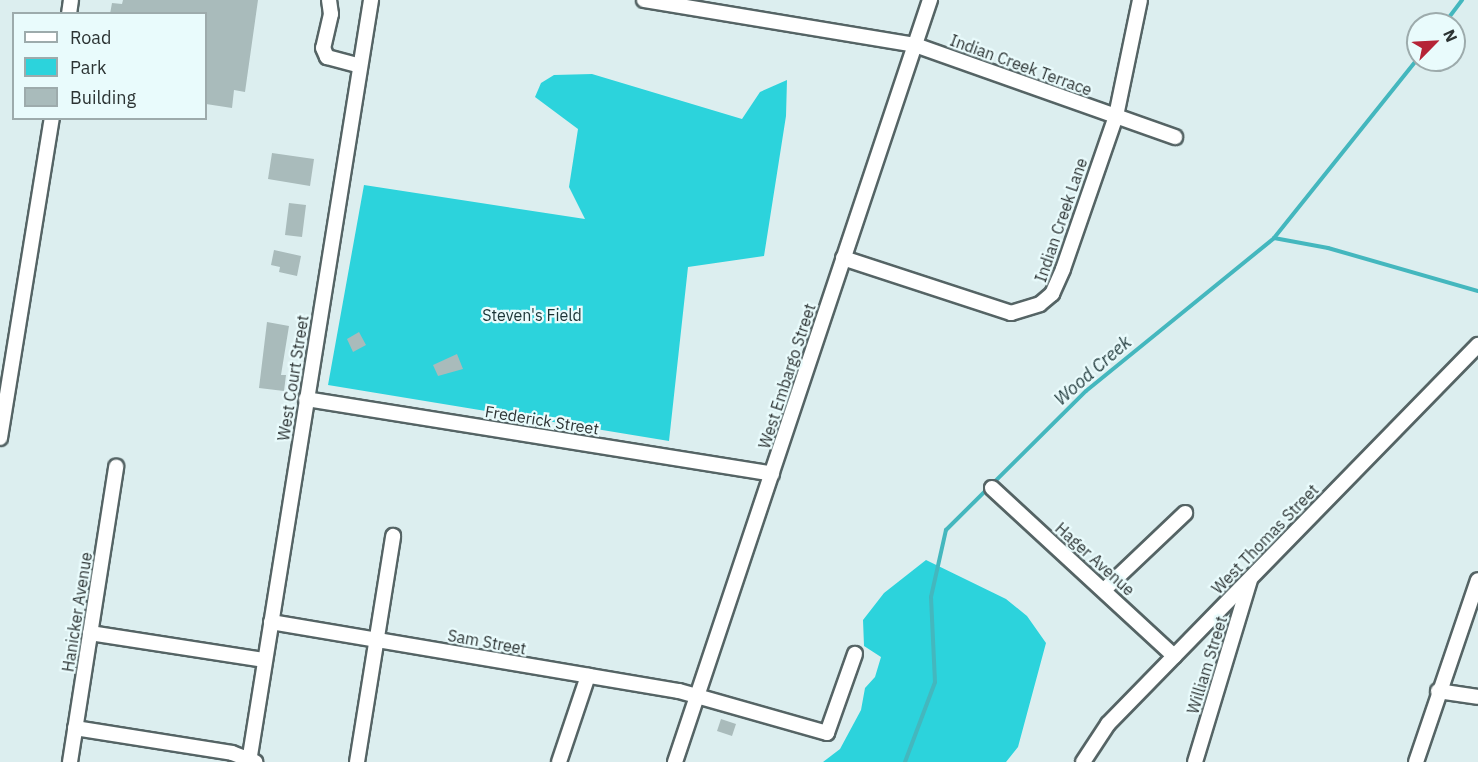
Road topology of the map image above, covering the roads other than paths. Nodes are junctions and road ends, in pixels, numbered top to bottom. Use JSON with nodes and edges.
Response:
{"nodes":[{"id":1,"x":329,"y":0,"type":"edge"},
{"id":2,"x":371,"y":0,"type":"edge"},
{"id":3,"x":644,"y":0,"type":"edge"},
{"id":4,"x":930,"y":0,"type":"edge"},
{"id":5,"x":1140,"y":0,"type":"edge"},
{"id":6,"x":915,"y":45,"type":"junction"},
{"id":7,"x":360,"y":66,"type":"junction"},
{"id":8,"x":1116,"y":116,"type":"junction"},
{"id":9,"x":52,"y":120,"type":"edge"},
{"id":10,"x":1175,"y":137,"type":"dead end"},
{"id":11,"x":843,"y":258,"type":"junction"},
{"id":12,"x":1478,"y":345,"type":"edge"},
{"id":13,"x":7,"y":351,"type":"edge"},
{"id":14,"x":306,"y":399,"type":"junction"},
{"id":15,"x":0,"y":438,"type":"edge"},
{"id":16,"x":116,"y":467,"type":"dead end"},
{"id":17,"x":772,"y":474,"type":"junction"},
{"id":18,"x":992,"y":489,"type":"dead end"},
{"id":19,"x":1185,"y":513,"type":"dead end"},
{"id":20,"x":393,"y":536,"type":"dead end"},
{"id":21,"x":1251,"y":578,"type":"junction"},
{"id":22,"x":1478,"y":580,"type":"edge"},
{"id":23,"x":1104,"y":590,"type":"junction"},
{"id":24,"x":271,"y":622,"type":"junction"},
{"id":25,"x":90,"y":633,"type":"junction"},
{"id":26,"x":377,"y":640,"type":"junction"},
{"id":27,"x":855,"y":654,"type":"dead end"},
{"id":28,"x":1174,"y":656,"type":"junction"},
{"id":29,"x":265,"y":660,"type":"junction"},
{"id":30,"x":588,"y":676,"type":"junction"},
{"id":31,"x":1438,"y":691,"type":"junction"},
{"id":32,"x":697,"y":694,"type":"junction"},
{"id":33,"x":1478,"y":698,"type":"edge"},
{"id":34,"x":75,"y":728,"type":"junction"},
{"id":35,"x":251,"y":761,"type":"edge"},
{"id":36,"x":70,"y":762,"type":"edge"},
{"id":37,"x":357,"y":762,"type":"edge"},
{"id":38,"x":559,"y":762,"type":"edge"},
{"id":39,"x":675,"y":762,"type":"edge"},
{"id":40,"x":1083,"y":762,"type":"edge"},
{"id":41,"x":1195,"y":762,"type":"edge"},
{"id":42,"x":1416,"y":762,"type":"edge"}],
"edges":[{"from":1,"to":7,"type":"street"},
{"from":2,"to":7,"type":"street","name":"West Court Street"},
{"from":3,"to":6,"type":"street","name":"Indian Creek Terrace"},
{"from":4,"to":6,"type":"street","name":"West Embargo Street"},
{"from":5,"to":8,"type":"street"},
{"from":6,"to":8,"type":"street","name":"Indian Creek Terrace"},
{"from":6,"to":11,"type":"street","name":"West Embargo Street"},
{"from":7,"to":14,"type":"street","name":"West Court Street"},
{"from":8,"to":10,"type":"street","name":"Indian Creek Terrace"},
{"from":8,"to":11,"type":"street","name":"Indian Creek Lane"},
{"from":9,"to":13,"type":"street"},
{"from":11,"to":17,"type":"street","name":"West Embargo Street"},
{"from":12,"to":21,"type":"street","name":"West Thomas Street"},
{"from":13,"to":15,"type":"street"},
{"from":14,"to":17,"type":"street","name":"Frederick Street"},
{"from":14,"to":24,"type":"street","name":"West Court Street"},
{"from":16,"to":25,"type":"street","name":"Hanicker Avenue"},
{"from":17,"to":32,"type":"street","name":"West Embargo Street"},
{"from":18,"to":23,"type":"street","name":"Hager Avenue"},
{"from":19,"to":23,"type":"street"},
{"from":20,"to":26,"type":"street"},
{"from":21,"to":28,"type":"street","name":"West Thomas Street"},
{"from":21,"to":41,"type":"street","name":"William Street"},
{"from":22,"to":31,"type":"street"},
{"from":23,"to":28,"type":"street","name":"Hager Avenue"},
{"from":24,"to":26,"type":"street","name":"Sam Street"},
{"from":24,"to":29,"type":"street","name":"West Court Street"},
{"from":25,"to":29,"type":"street"},
{"from":25,"to":34,"type":"street","name":"Hanicker Avenue"},
{"from":26,"to":30,"type":"street","name":"Sam Street"},
{"from":26,"to":37,"type":"street"},
{"from":27,"to":32,"type":"street","name":"Sam Street"},
{"from":28,"to":40,"type":"street","name":"West Thomas Street"},
{"from":29,"to":35,"type":"street","name":"West Court Street"},
{"from":30,"to":32,"type":"street","name":"Sam Street"},
{"from":30,"to":38,"type":"street"},
{"from":31,"to":33,"type":"street"},
{"from":31,"to":42,"type":"street"},
{"from":32,"to":39,"type":"street","name":"West Embargo Street"},
{"from":34,"to":35,"type":"street"},
{"from":34,"to":36,"type":"street","name":"Hanicker Avenue"}]}
